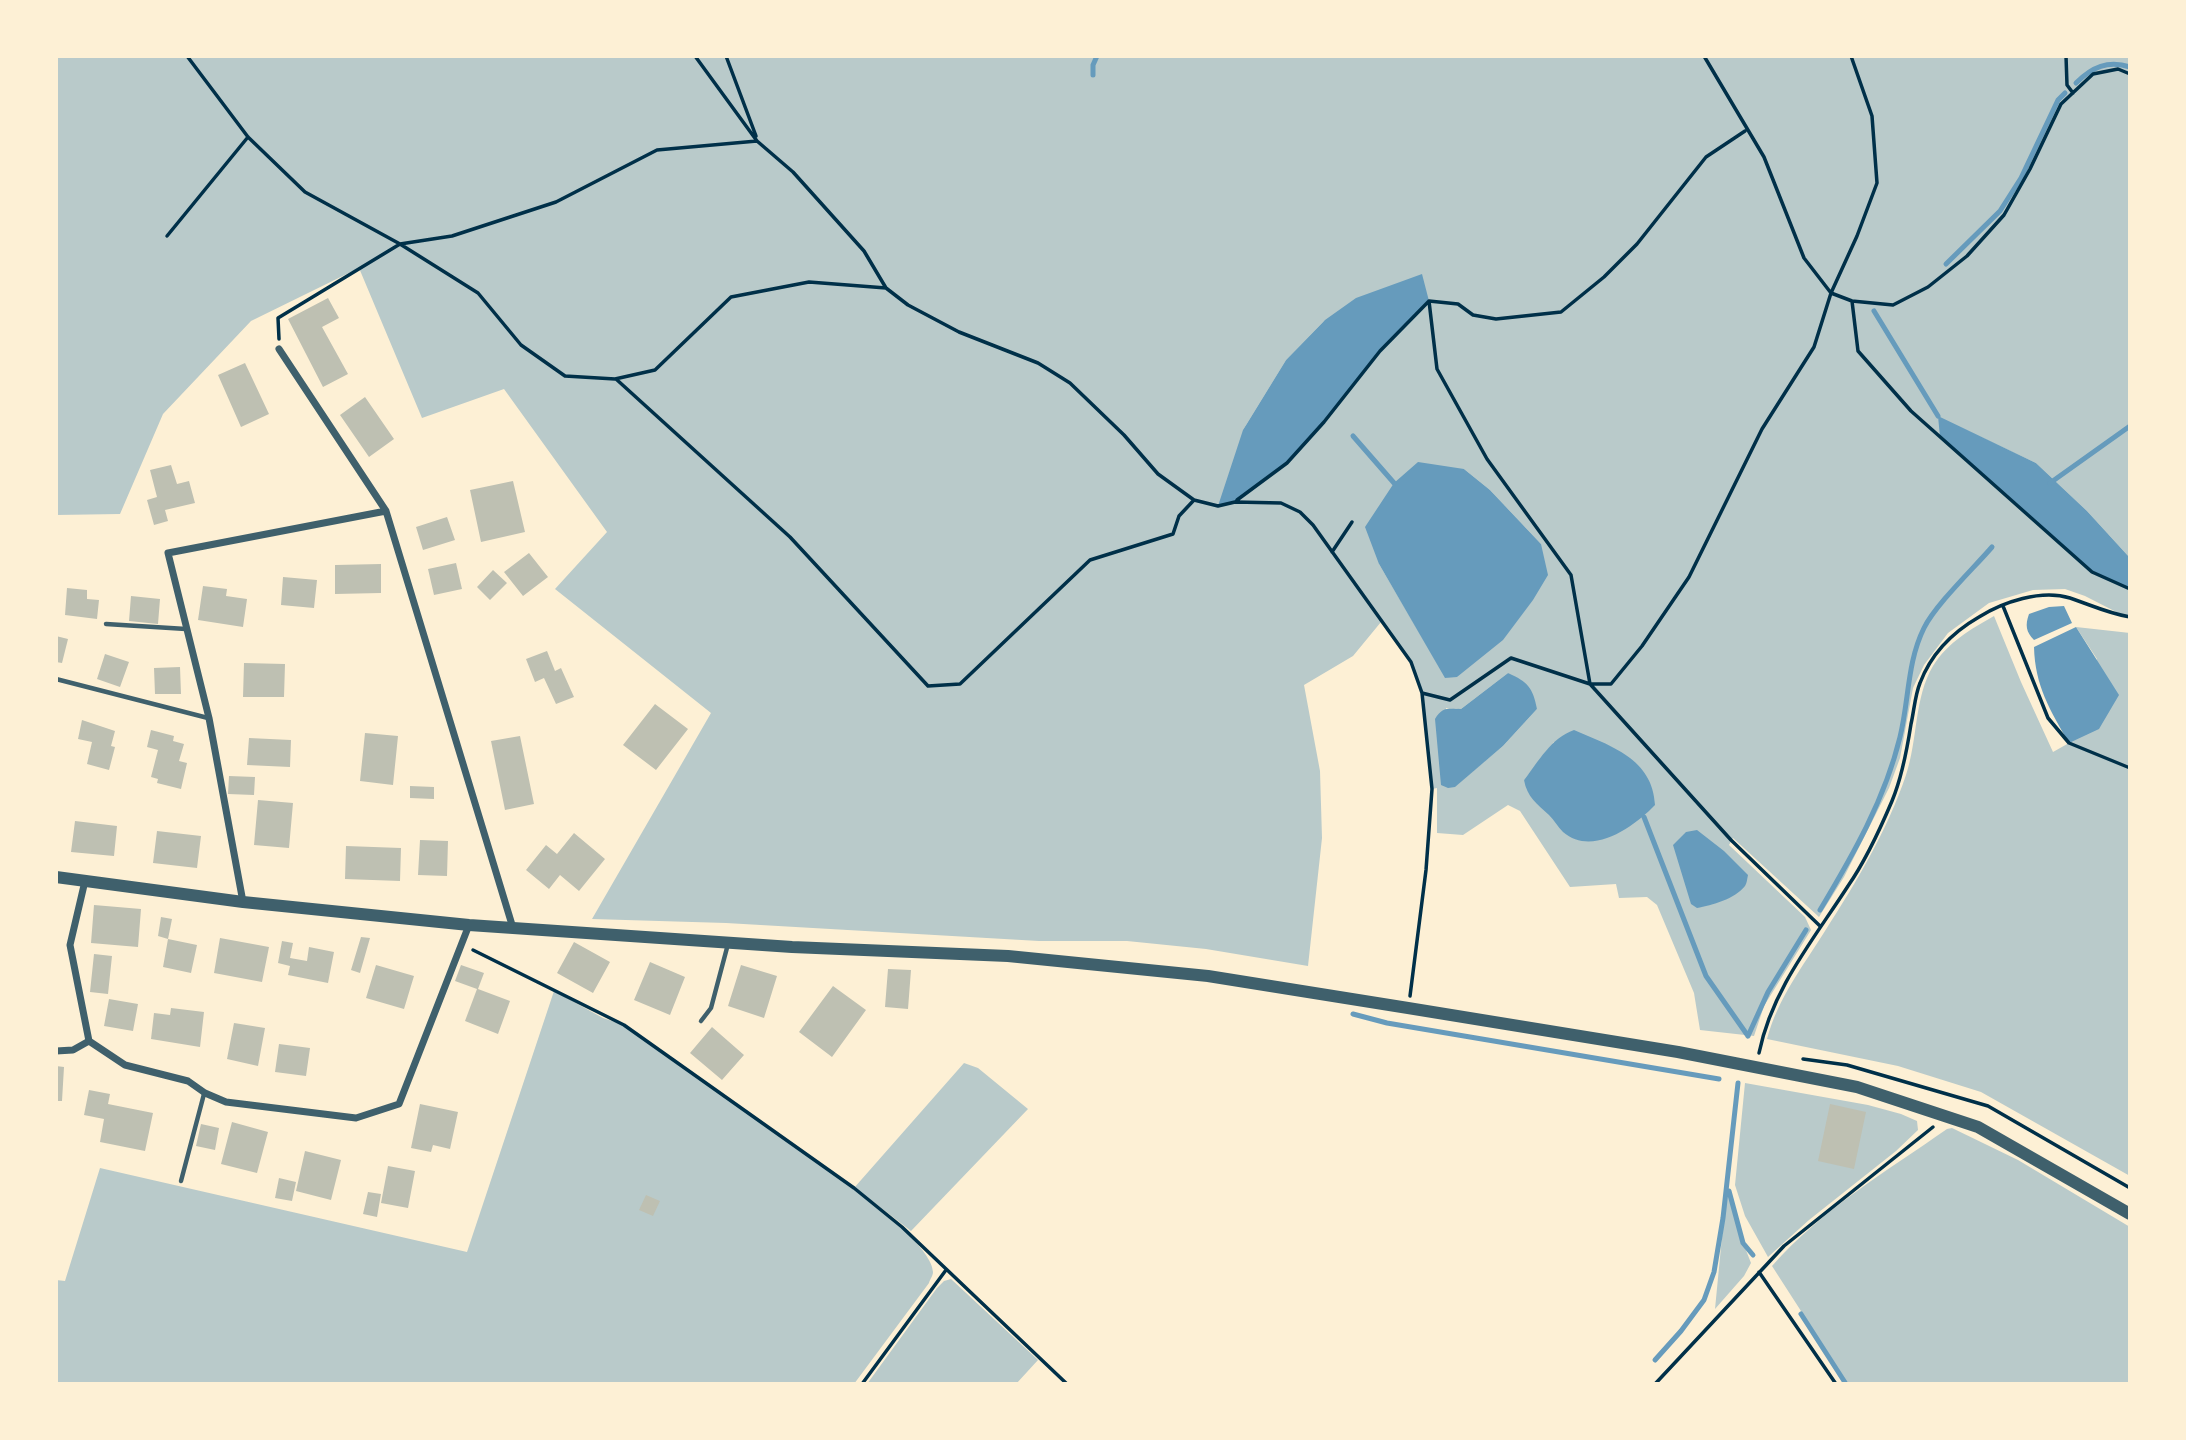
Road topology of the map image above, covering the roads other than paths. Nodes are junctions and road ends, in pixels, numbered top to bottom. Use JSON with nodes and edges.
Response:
{"nodes":[{"id":1,"x":279,"y":349,"type":"road end"},
{"id":2,"x":386,"y":510,"type":"junction"},
{"id":3,"x":106,"y":624,"type":"dead end"},
{"id":4,"x":187,"y":629,"type":"junction"},
{"id":5,"x":56,"y":679,"type":"edge"},
{"id":6,"x":209,"y":718,"type":"junction"},
{"id":7,"x":56,"y":877,"type":"edge"},
{"id":8,"x":85,"y":881,"type":"junction"},
{"id":9,"x":243,"y":902,"type":"junction"},
{"id":10,"x":469,"y":925,"type":"junction"},
{"id":11,"x":514,"y":929,"type":"junction"},
{"id":12,"x":728,"y":943,"type":"junction"},
{"id":13,"x":702,"y":1021,"type":"dead end"},
{"id":14,"x":89,"y":1041,"type":"junction"},
{"id":15,"x":56,"y":1051,"type":"edge"},
{"id":16,"x":205,"y":1093,"type":"junction"},
{"id":17,"x":180,"y":1181,"type":"dead end"},
{"id":18,"x":2130,"y":1214,"type":"edge"}],
"edges":[{"from":1,"to":2,"type":"street"},
{"from":2,"to":4,"type":"street"},
{"from":2,"to":11,"type":"street"},
{"from":3,"to":4,"type":"lane"},
{"from":4,"to":6,"type":"street"},
{"from":5,"to":6,"type":"lane"},
{"from":6,"to":9,"type":"street"},
{"from":7,"to":8,"type":"street"},
{"from":8,"to":9,"type":"street"},
{"from":8,"to":14,"type":"street"},
{"from":9,"to":10,"type":"street"},
{"from":10,"to":11,"type":"street"},
{"from":10,"to":16,"type":"street"},
{"from":11,"to":12,"type":"street"},
{"from":12,"to":13,"type":"lane"},
{"from":12,"to":18,"type":"street"},
{"from":14,"to":15,"type":"street"},
{"from":14,"to":16,"type":"street"},
{"from":16,"to":17,"type":"lane"}]}
